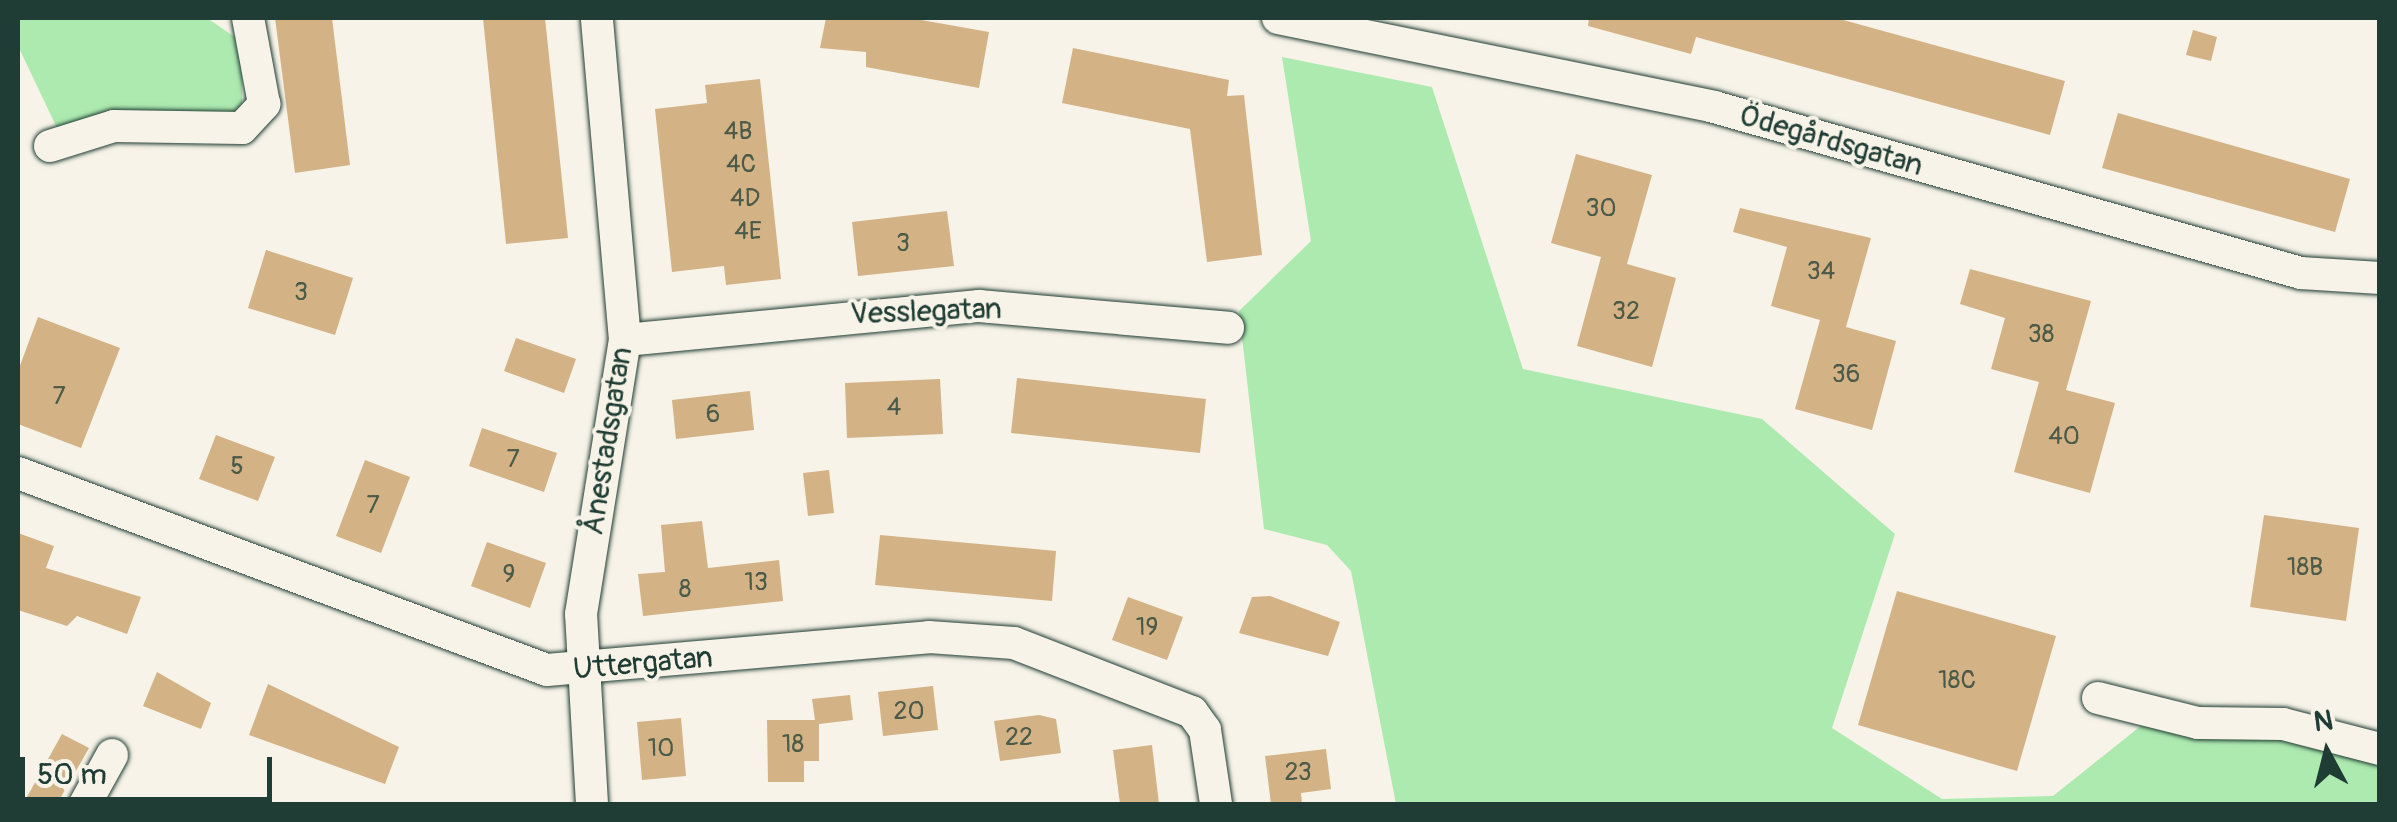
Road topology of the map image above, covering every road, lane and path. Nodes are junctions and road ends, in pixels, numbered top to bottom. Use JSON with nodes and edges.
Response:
{"nodes":[{"id":1,"x":248,"y":18,"type":"edge"},
{"id":2,"x":598,"y":18,"type":"edge"},
{"id":3,"x":1278,"y":18,"type":"edge"},
{"id":4,"x":50,"y":146,"type":"dead end"},
{"id":5,"x":2380,"y":278,"type":"edge"},
{"id":6,"x":1228,"y":328,"type":"dead end"},
{"id":7,"x":625,"y":340,"type":"junction"},
{"id":8,"x":18,"y":473,"type":"edge"},
{"id":9,"x":578,"y":672,"type":"junction"},
{"id":10,"x":2098,"y":698,"type":"dead end"},
{"id":11,"x":2380,"y":749,"type":"edge"},
{"id":12,"x":112,"y":755,"type":"dead end"},
{"id":13,"x":84,"y":804,"type":"edge"},
{"id":14,"x":592,"y":804,"type":"edge"},
{"id":15,"x":1216,"y":804,"type":"edge"}],
"edges":[{"from":1,"to":4,"type":"street"},
{"from":2,"to":7,"type":"street","name":"Ånestadsgatan"},
{"from":3,"to":5,"type":"street","name":"Ödegårdsgatan"},
{"from":6,"to":7,"type":"street","name":"Vesslegatan"},
{"from":7,"to":9,"type":"street","name":"Ånestadsgatan"},
{"from":8,"to":9,"type":"street","name":"Uttergatan"},
{"from":9,"to":14,"type":"street","name":"Ånestadsgatan"},
{"from":9,"to":15,"type":"street","name":"Uttergatan"},
{"from":10,"to":11,"type":"street"},
{"from":12,"to":13,"type":"street"}]}
